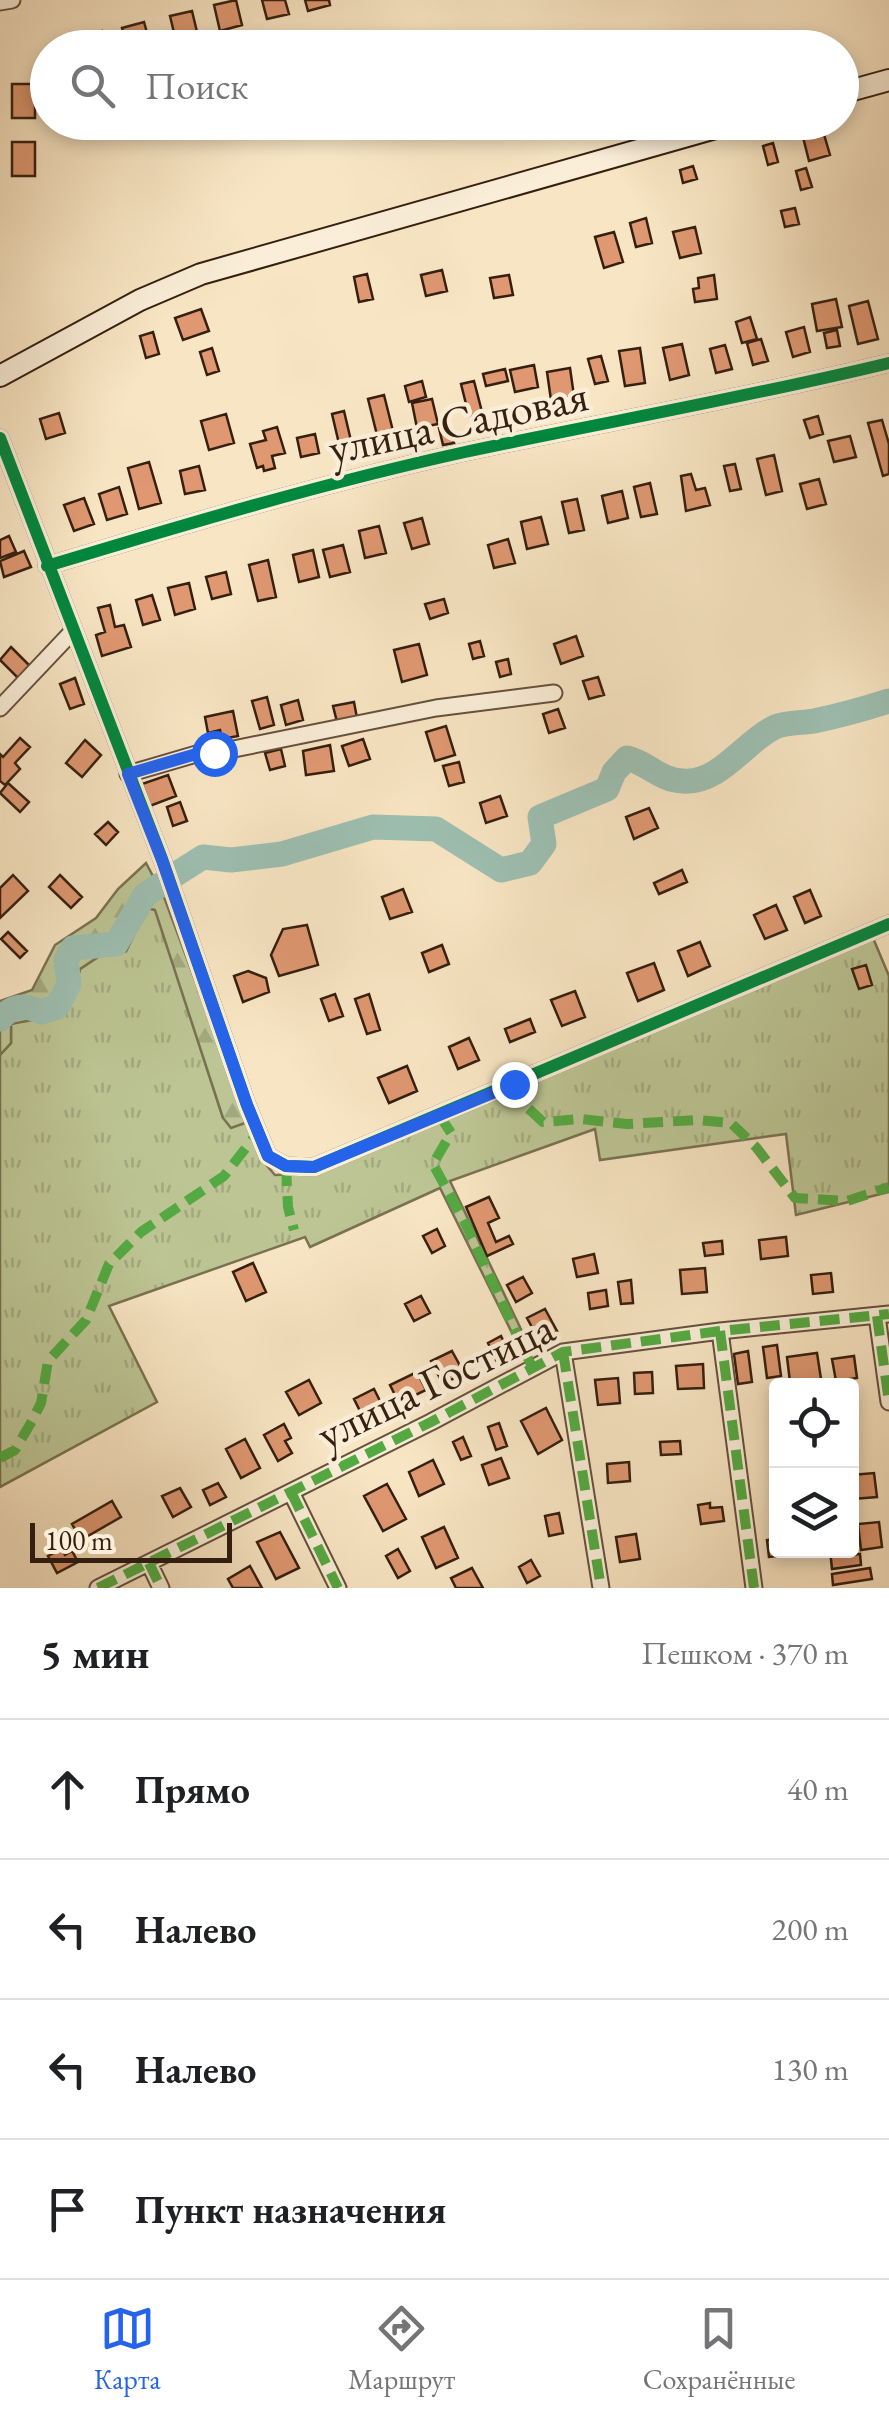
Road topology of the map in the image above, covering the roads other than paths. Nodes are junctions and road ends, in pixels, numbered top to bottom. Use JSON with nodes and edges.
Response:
{"nodes":[{"id":1,"x":12,"y":0,"type":"edge"},
{"id":2,"x":0,"y":2,"type":"edge"},
{"id":3,"x":889,"y":80,"type":"edge"},
{"id":4,"x":859,"y":88,"type":"edge"},
{"id":5,"x":674,"y":140,"type":"edge"},
{"id":6,"x":889,"y":362,"type":"edge"},
{"id":7,"x":0,"y":376,"type":"edge"},
{"id":8,"x":0,"y":438,"type":"edge"},
{"id":9,"x":48,"y":566,"type":"junction"},
{"id":10,"x":72,"y":632,"type":"junction"},
{"id":11,"x":554,"y":693,"type":"dead end"},
{"id":12,"x":0,"y":708,"type":"edge"},
{"id":13,"x":128,"y":774,"type":"junction"},
{"id":14,"x":889,"y":924,"type":"edge"},
{"id":15,"x":883,"y":1315,"type":"edge"},
{"id":16,"x":720,"y":1331,"type":"junction"},
{"id":17,"x":564,"y":1352,"type":"junction"},
{"id":18,"x":889,"y":1402,"type":"edge"},
{"id":19,"x":291,"y":1492,"type":"junction"},
{"id":20,"x":148,"y":1563,"type":"junction"},
{"id":21,"x":98,"y":1588,"type":"edge"},
{"id":22,"x":161,"y":1588,"type":"edge"},
{"id":23,"x":338,"y":1588,"type":"edge"},
{"id":24,"x":601,"y":1588,"type":"edge"},
{"id":25,"x":754,"y":1588,"type":"edge"}],
"edges":[{"from":1,"to":2,"type":"street"},
{"from":3,"to":4,"type":"street"},
{"from":5,"to":7,"type":"street"},
{"from":6,"to":9,"type":"street","name":"улица Садовая"},
{"from":8,"to":9,"type":"street"},
{"from":9,"to":10,"type":"street"},
{"from":10,"to":12,"type":"street"},
{"from":10,"to":13,"type":"street"},
{"from":11,"to":13,"type":"street"},
{"from":13,"to":14,"type":"street"},
{"from":15,"to":16,"type":"street","name":"улица Гостица"},
{"from":15,"to":18,"type":"street"},
{"from":16,"to":17,"type":"street","name":"улица Гостица"},
{"from":16,"to":25,"type":"street"},
{"from":17,"to":19,"type":"street","name":"улица Гостица"},
{"from":17,"to":24,"type":"street"},
{"from":19,"to":20,"type":"street","name":"улица Гостица"},
{"from":19,"to":23,"type":"street"},
{"from":20,"to":21,"type":"street","name":"улица Гостица"},
{"from":20,"to":22,"type":"street"}]}
